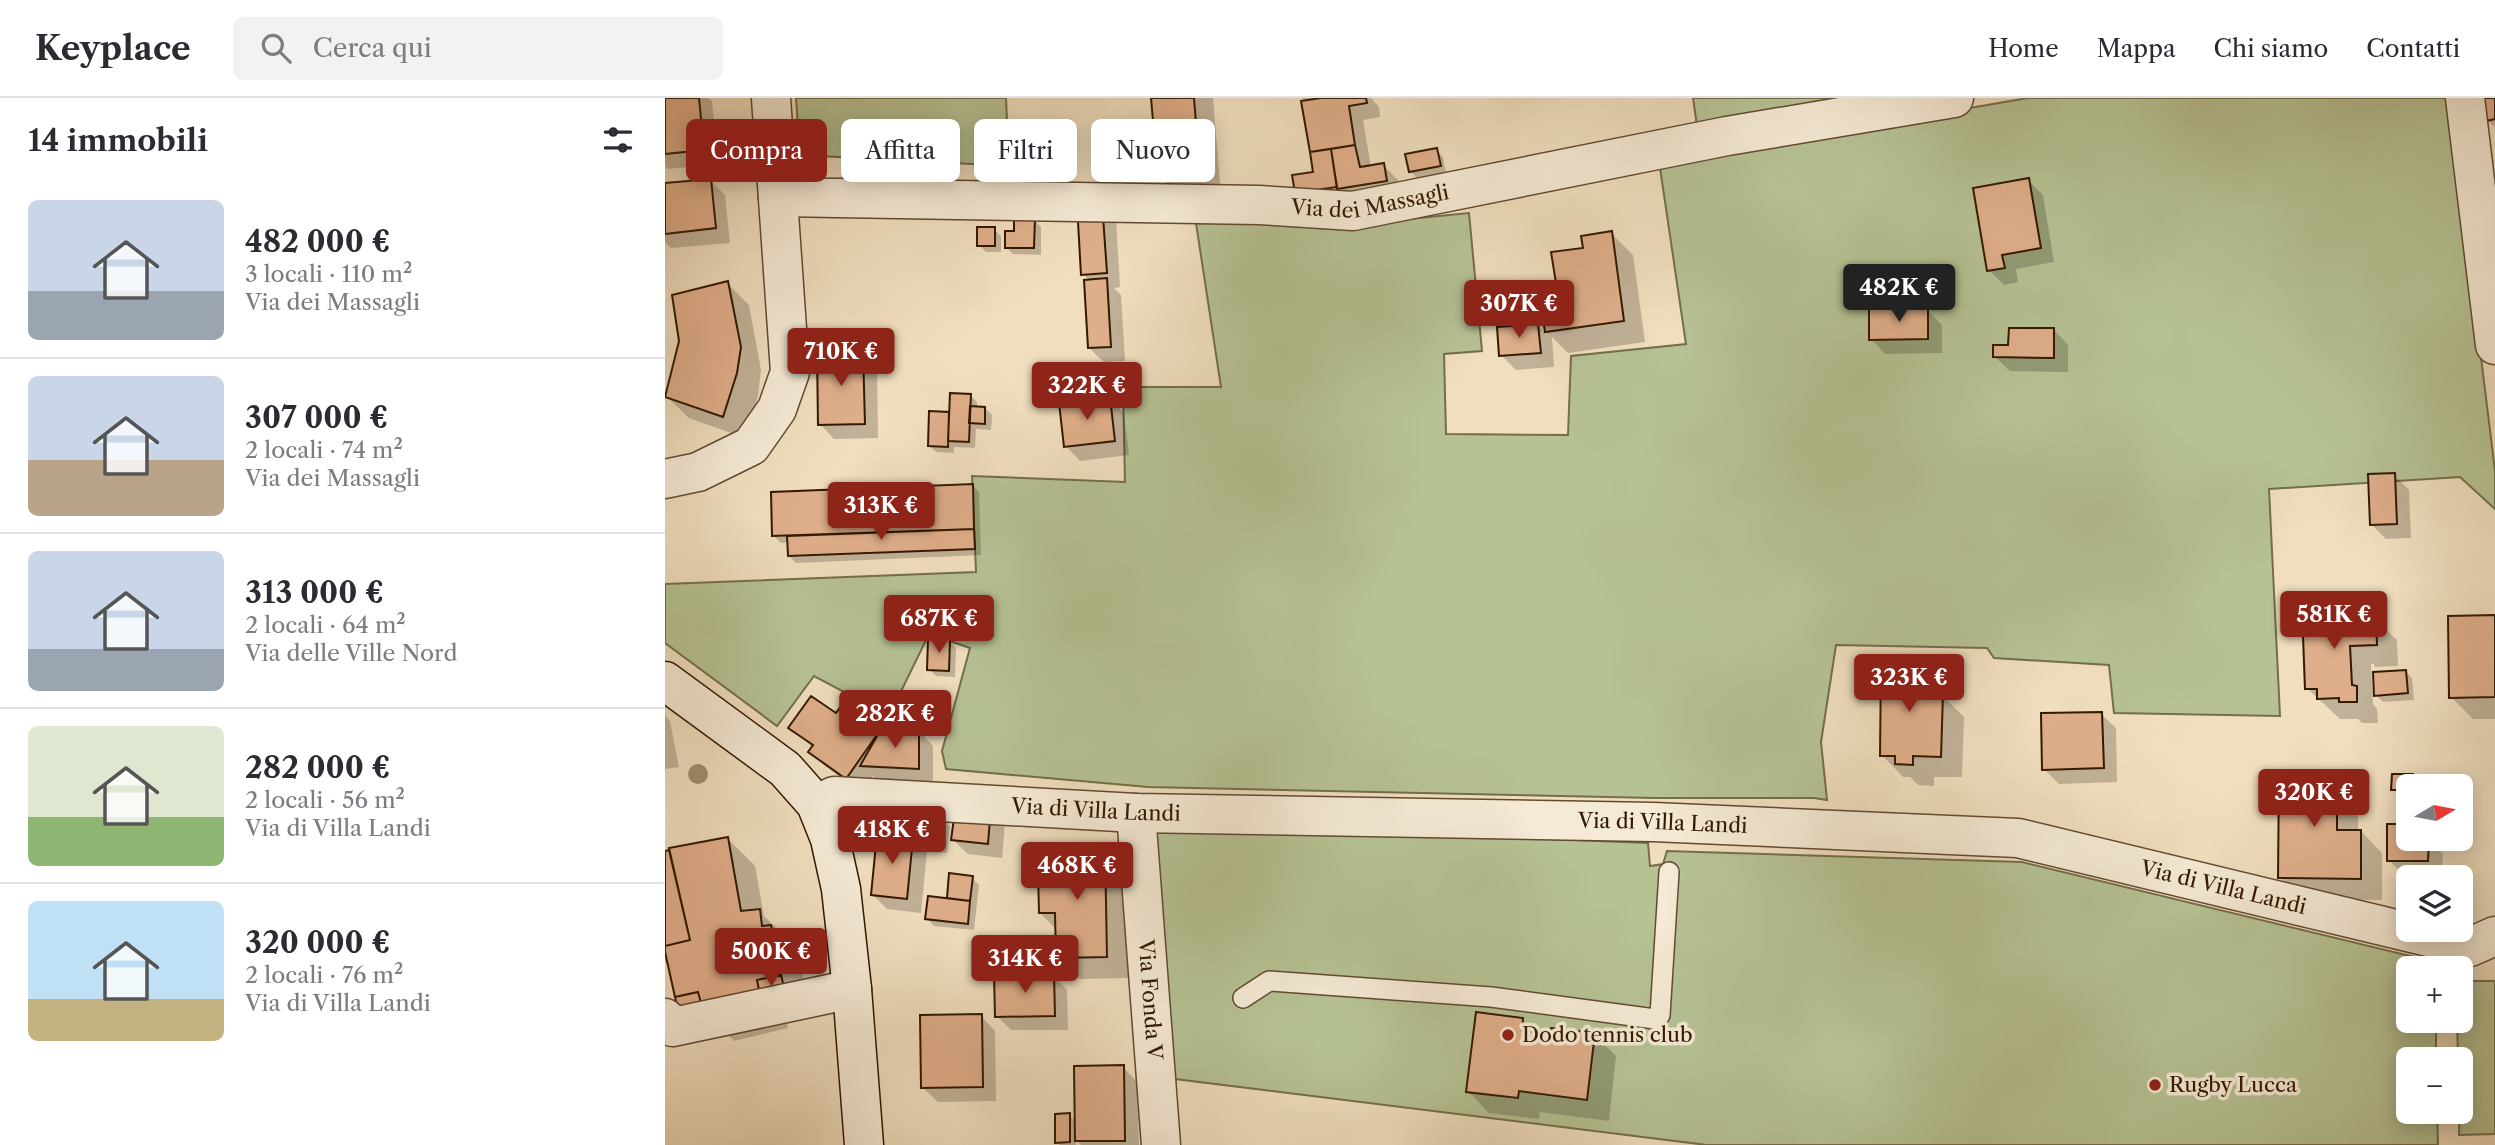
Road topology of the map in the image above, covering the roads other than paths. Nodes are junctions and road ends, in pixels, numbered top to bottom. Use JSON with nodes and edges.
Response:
{"nodes":[{"id":1,"x":771,"y":98,"type":"edge"},
{"id":2,"x":1954,"y":98,"type":"edge"},
{"id":3,"x":2465,"y":98,"type":"edge"},
{"id":4,"x":778,"y":197,"type":"junction"},
{"id":5,"x":2495,"y":345,"type":"edge"},
{"id":6,"x":665,"y":479,"type":"edge"},
{"id":7,"x":665,"y":681,"type":"edge"},
{"id":8,"x":816,"y":804,"type":"junction"},
{"id":9,"x":1136,"y":813,"type":"junction"},
{"id":10,"x":1669,"y":872,"type":"dead end"},
{"id":11,"x":2495,"y":936,"type":"edge"},
{"id":12,"x":852,"y":989,"type":"junction"},
{"id":13,"x":1243,"y":998,"type":"dead end"},
{"id":14,"x":665,"y":1018,"type":"edge"},
{"id":15,"x":863,"y":1145,"type":"edge"},
{"id":16,"x":1161,"y":1145,"type":"edge"}],
"edges":[{"from":1,"to":4,"type":"street"},
{"from":2,"to":4,"type":"street","name":"Via dei Massagli"},
{"from":3,"to":5,"type":"street"},
{"from":4,"to":6,"type":"street"},
{"from":7,"to":8,"type":"street"},
{"from":8,"to":9,"type":"street","name":"Via di Villa Landi"},
{"from":8,"to":12,"type":"street"},
{"from":9,"to":11,"type":"street","name":"Via di Villa Landi"},
{"from":9,"to":16,"type":"street","name":"Via Fonda V"},
{"from":10,"to":13,"type":"lane"},
{"from":12,"to":14,"type":"street"},
{"from":12,"to":15,"type":"street"}]}
